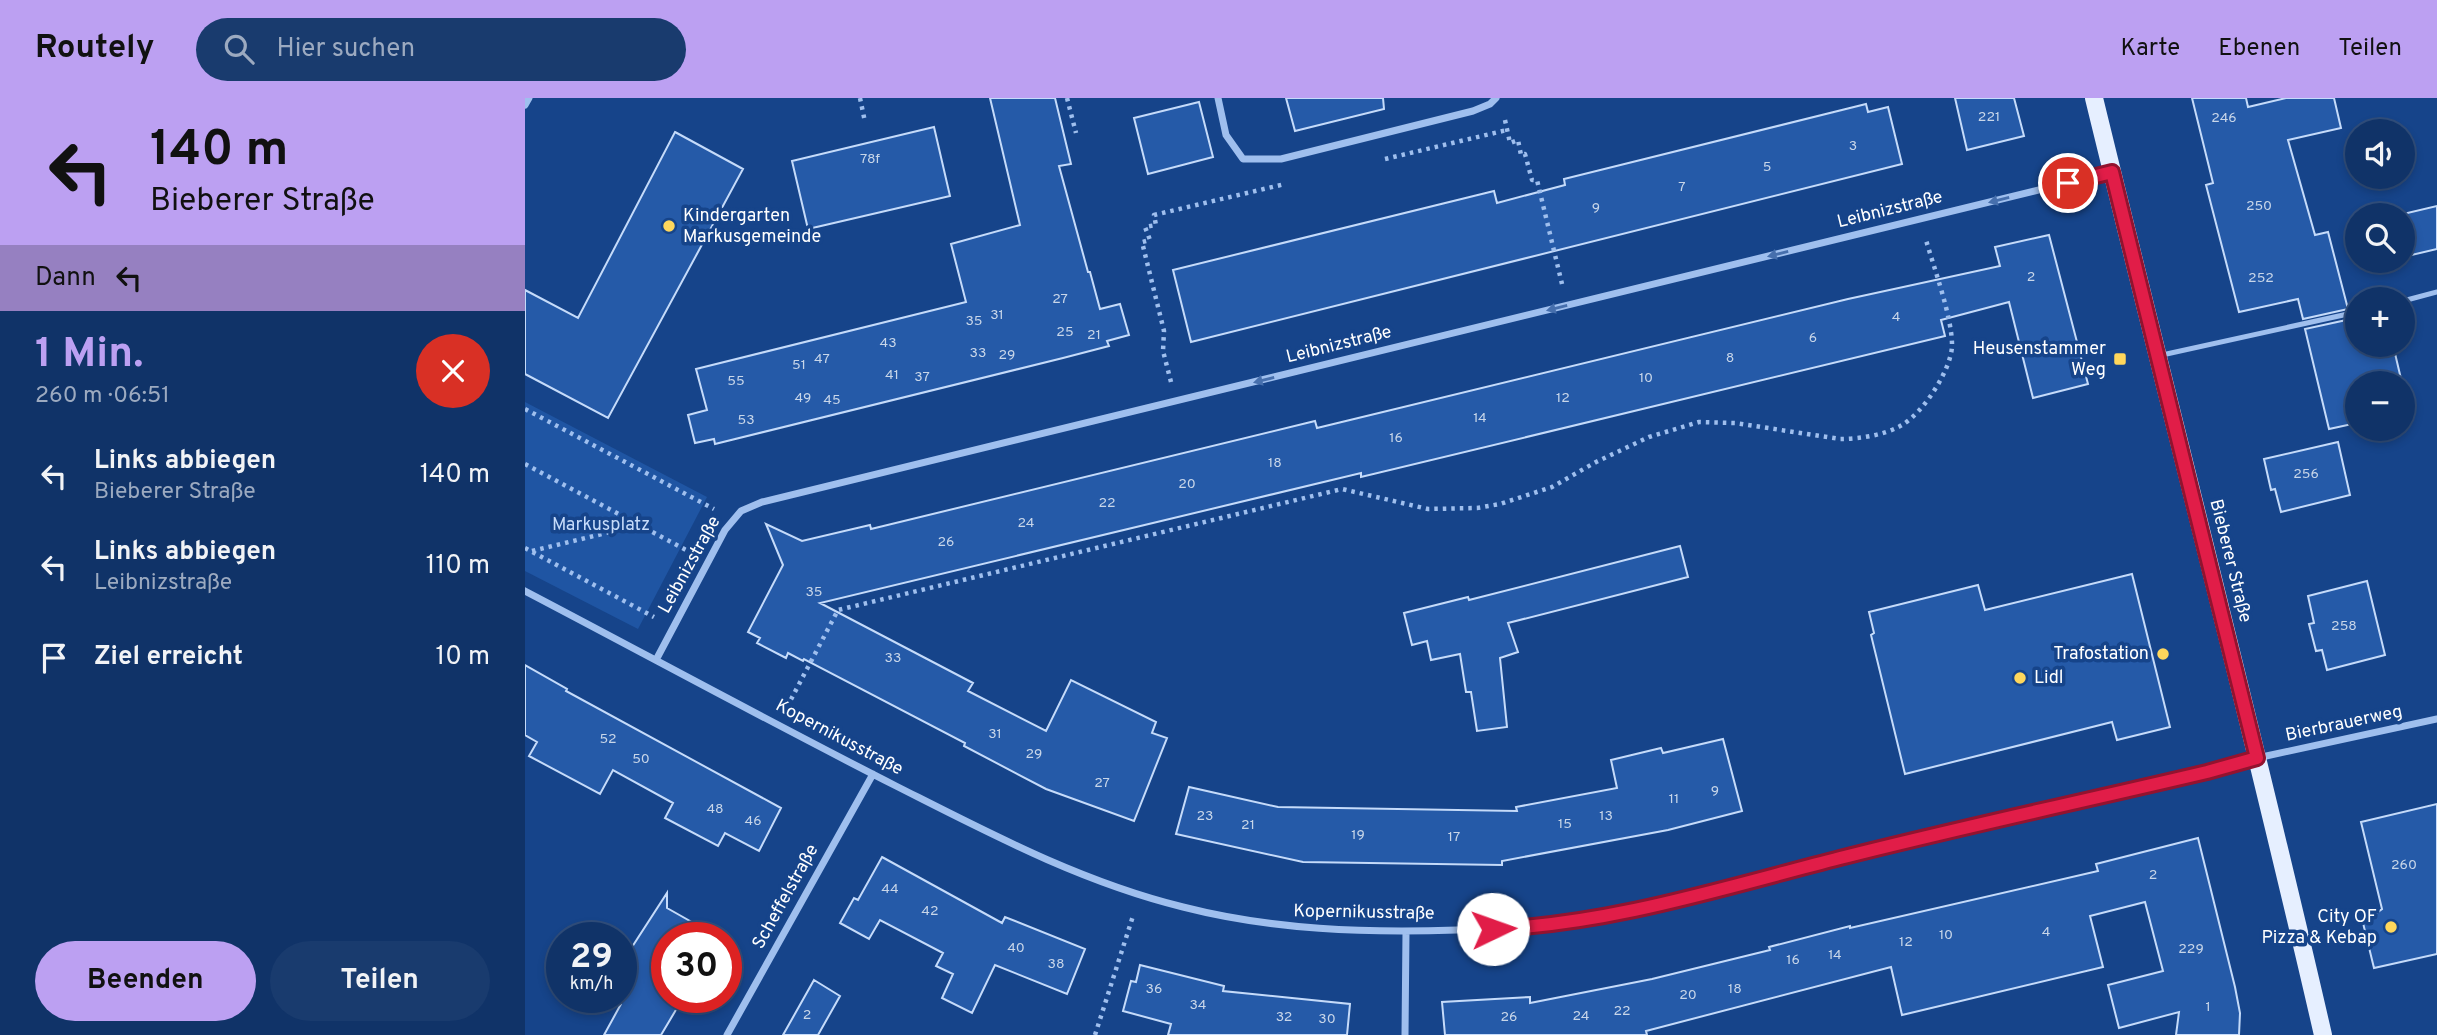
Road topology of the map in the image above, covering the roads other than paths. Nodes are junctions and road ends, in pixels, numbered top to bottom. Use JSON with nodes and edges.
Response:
{"nodes":[{"id":1,"x":529,"y":98,"type":"edge"},
{"id":2,"x":1218,"y":98,"type":"edge"},
{"id":3,"x":1496,"y":98,"type":"edge"},
{"id":4,"x":2095,"y":98,"type":"edge"},
{"id":5,"x":525,"y":105,"type":"edge"},
{"id":6,"x":2112,"y":172,"type":"junction"},
{"id":7,"x":2437,"y":292,"type":"edge"},
{"id":8,"x":2415,"y":298,"type":"edge"},
{"id":9,"x":2345,"y":315,"type":"edge"},
{"id":10,"x":2157,"y":356,"type":"junction"},
{"id":11,"x":525,"y":591,"type":"edge"},
{"id":12,"x":656,"y":660,"type":"junction"},
{"id":13,"x":2437,"y":719,"type":"edge"},
{"id":14,"x":2257,"y":758,"type":"junction"},
{"id":15,"x":873,"y":774,"type":"junction"},
{"id":16,"x":1406,"y":932,"type":"junction"},
{"id":17,"x":727,"y":1035,"type":"edge"},
{"id":18,"x":1405,"y":1035,"type":"edge"},
{"id":19,"x":2323,"y":1035,"type":"edge"}],
"edges":[{"from":1,"to":5,"type":"street"},
{"from":2,"to":3,"type":"street"},
{"from":4,"to":6,"type":"main road","name":"Bieberer Straße"},
{"from":6,"to":10,"type":"main road","name":"Bieberer Straße"},
{"from":6,"to":12,"type":"street","name":"Leibnizstraße","one_way":true},
{"from":7,"to":8,"type":"lane"},
{"from":9,"to":10,"type":"lane"},
{"from":10,"to":14,"type":"main road","name":"Bieberer Straße"},
{"from":11,"to":12,"type":"street","name":"Kopernikusstraße"},
{"from":12,"to":15,"type":"street","name":"Kopernikusstraße"},
{"from":13,"to":14,"type":"street","name":"Bierbrauerweg"},
{"from":14,"to":16,"type":"street","name":"Kopernikusstraße"},
{"from":14,"to":19,"type":"main road","name":"Bieberer Straße"},
{"from":15,"to":16,"type":"street","name":"Kopernikusstraße"},
{"from":15,"to":17,"type":"street","name":"Scheffelstraße"},
{"from":16,"to":18,"type":"street"}]}
